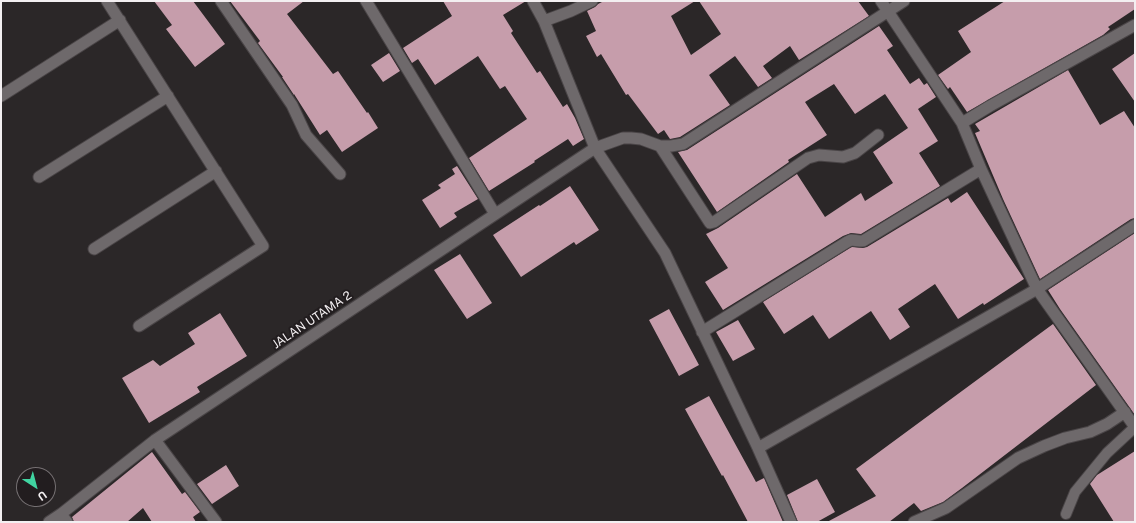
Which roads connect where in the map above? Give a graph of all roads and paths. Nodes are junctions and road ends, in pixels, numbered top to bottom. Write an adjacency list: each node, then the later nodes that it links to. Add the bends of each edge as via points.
1 (107, 1): 9 (street)
2 (221, 1): 20 (street, via 292,105 306,135)
3 (366, 1): 22 (street)
4 (533, 1): 10 (street)
5 (592, 1): 10 (street)
6 (881, 1): 8 (street)
7 (904, 1): 8 (street)
8 (889, 11): 14 (street); 16 (street, via 683,144)
9 (120, 20): 12 (street); 13 (street)
10 (544, 21): 17 (street)
11 (1135, 25): 14 (street)
12 (1, 96)
13 (168, 96): 19 (street); 21 (street)
14 (962, 123): 18 (street)
15 (878, 135): 16 (street, via 855,153 842,157 819,154 808,158 710,223)
16 (660, 146): 17 (street, JALAN UTAMA 2, via 640,139 622,138)
17 (595, 148): 22 (street, JALAN UTAMA 2); 27 (street, via 665,253)
18 (981, 169): 25 (street); 27 (street, via 863,241 847,242)
19 (216, 171): 24 (street); 26 (street, via 263,246)
20 (340, 174)
21 (40, 177)
22 (495, 214): 30 (street, JALAN UTAMA 2)
23 (1135, 225): 25 (street)
24 (94, 249)
25 (1037, 289): 28 (street); 31 (street)
26 (139, 326)
27 (702, 332): 31 (street)
28 (1125, 412): 29 (street); 37 (street, via 1090,432 1065,438 1018,458 946,508)
29 (1135, 427): 32 (lane, via 1107,453 1075,492)
30 (155, 440): 33 (street, JALAN UTAMA 2); 35 (street)
31 (758, 448): 36 (street)
32 (1066, 514)
33 (64, 518): 34 (street, JALAN UTAMA 2)
34 (49, 522)
35 (216, 522)
36 (790, 522)
37 (914, 522)

